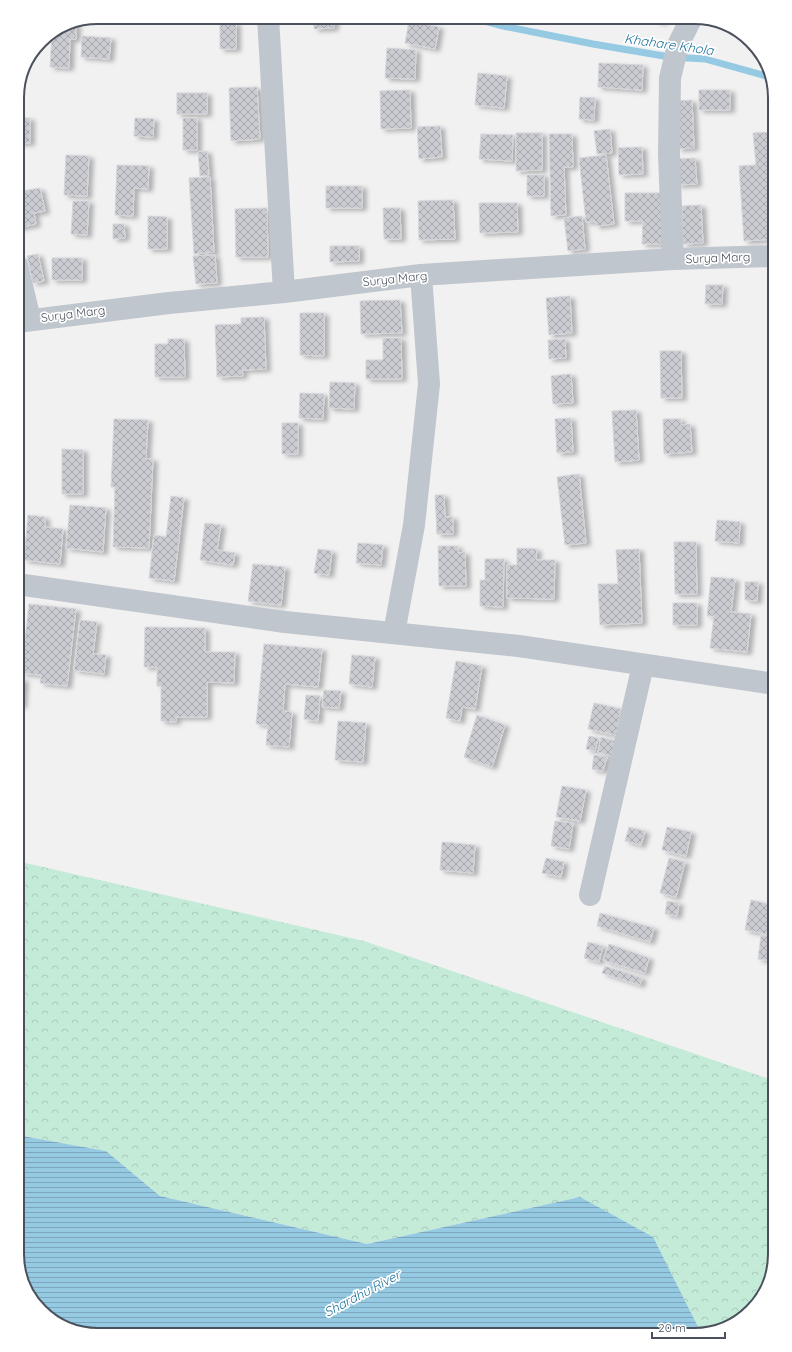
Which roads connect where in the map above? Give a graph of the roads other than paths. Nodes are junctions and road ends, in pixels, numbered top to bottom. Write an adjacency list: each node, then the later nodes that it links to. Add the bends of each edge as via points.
1 (268, 24): 6 (street)
2 (688, 24): 4 (street, via 678,45 670,78 669,154)
3 (768, 256): 4 (street, Surya Marg)
4 (673, 259): 5 (street, Surya Marg)
5 (421, 276): 6 (street, Surya Marg); 9 (street, via 429,384 414,525)
6 (284, 292): 7 (street, Surya Marg)
7 (24, 320)
8 (24, 585): 9 (street, via 285,622)
9 (394, 633): 10 (street, via 519,646)
10 (643, 665): 11 (street); 12 (street)
11 (768, 683)
12 (590, 895)

